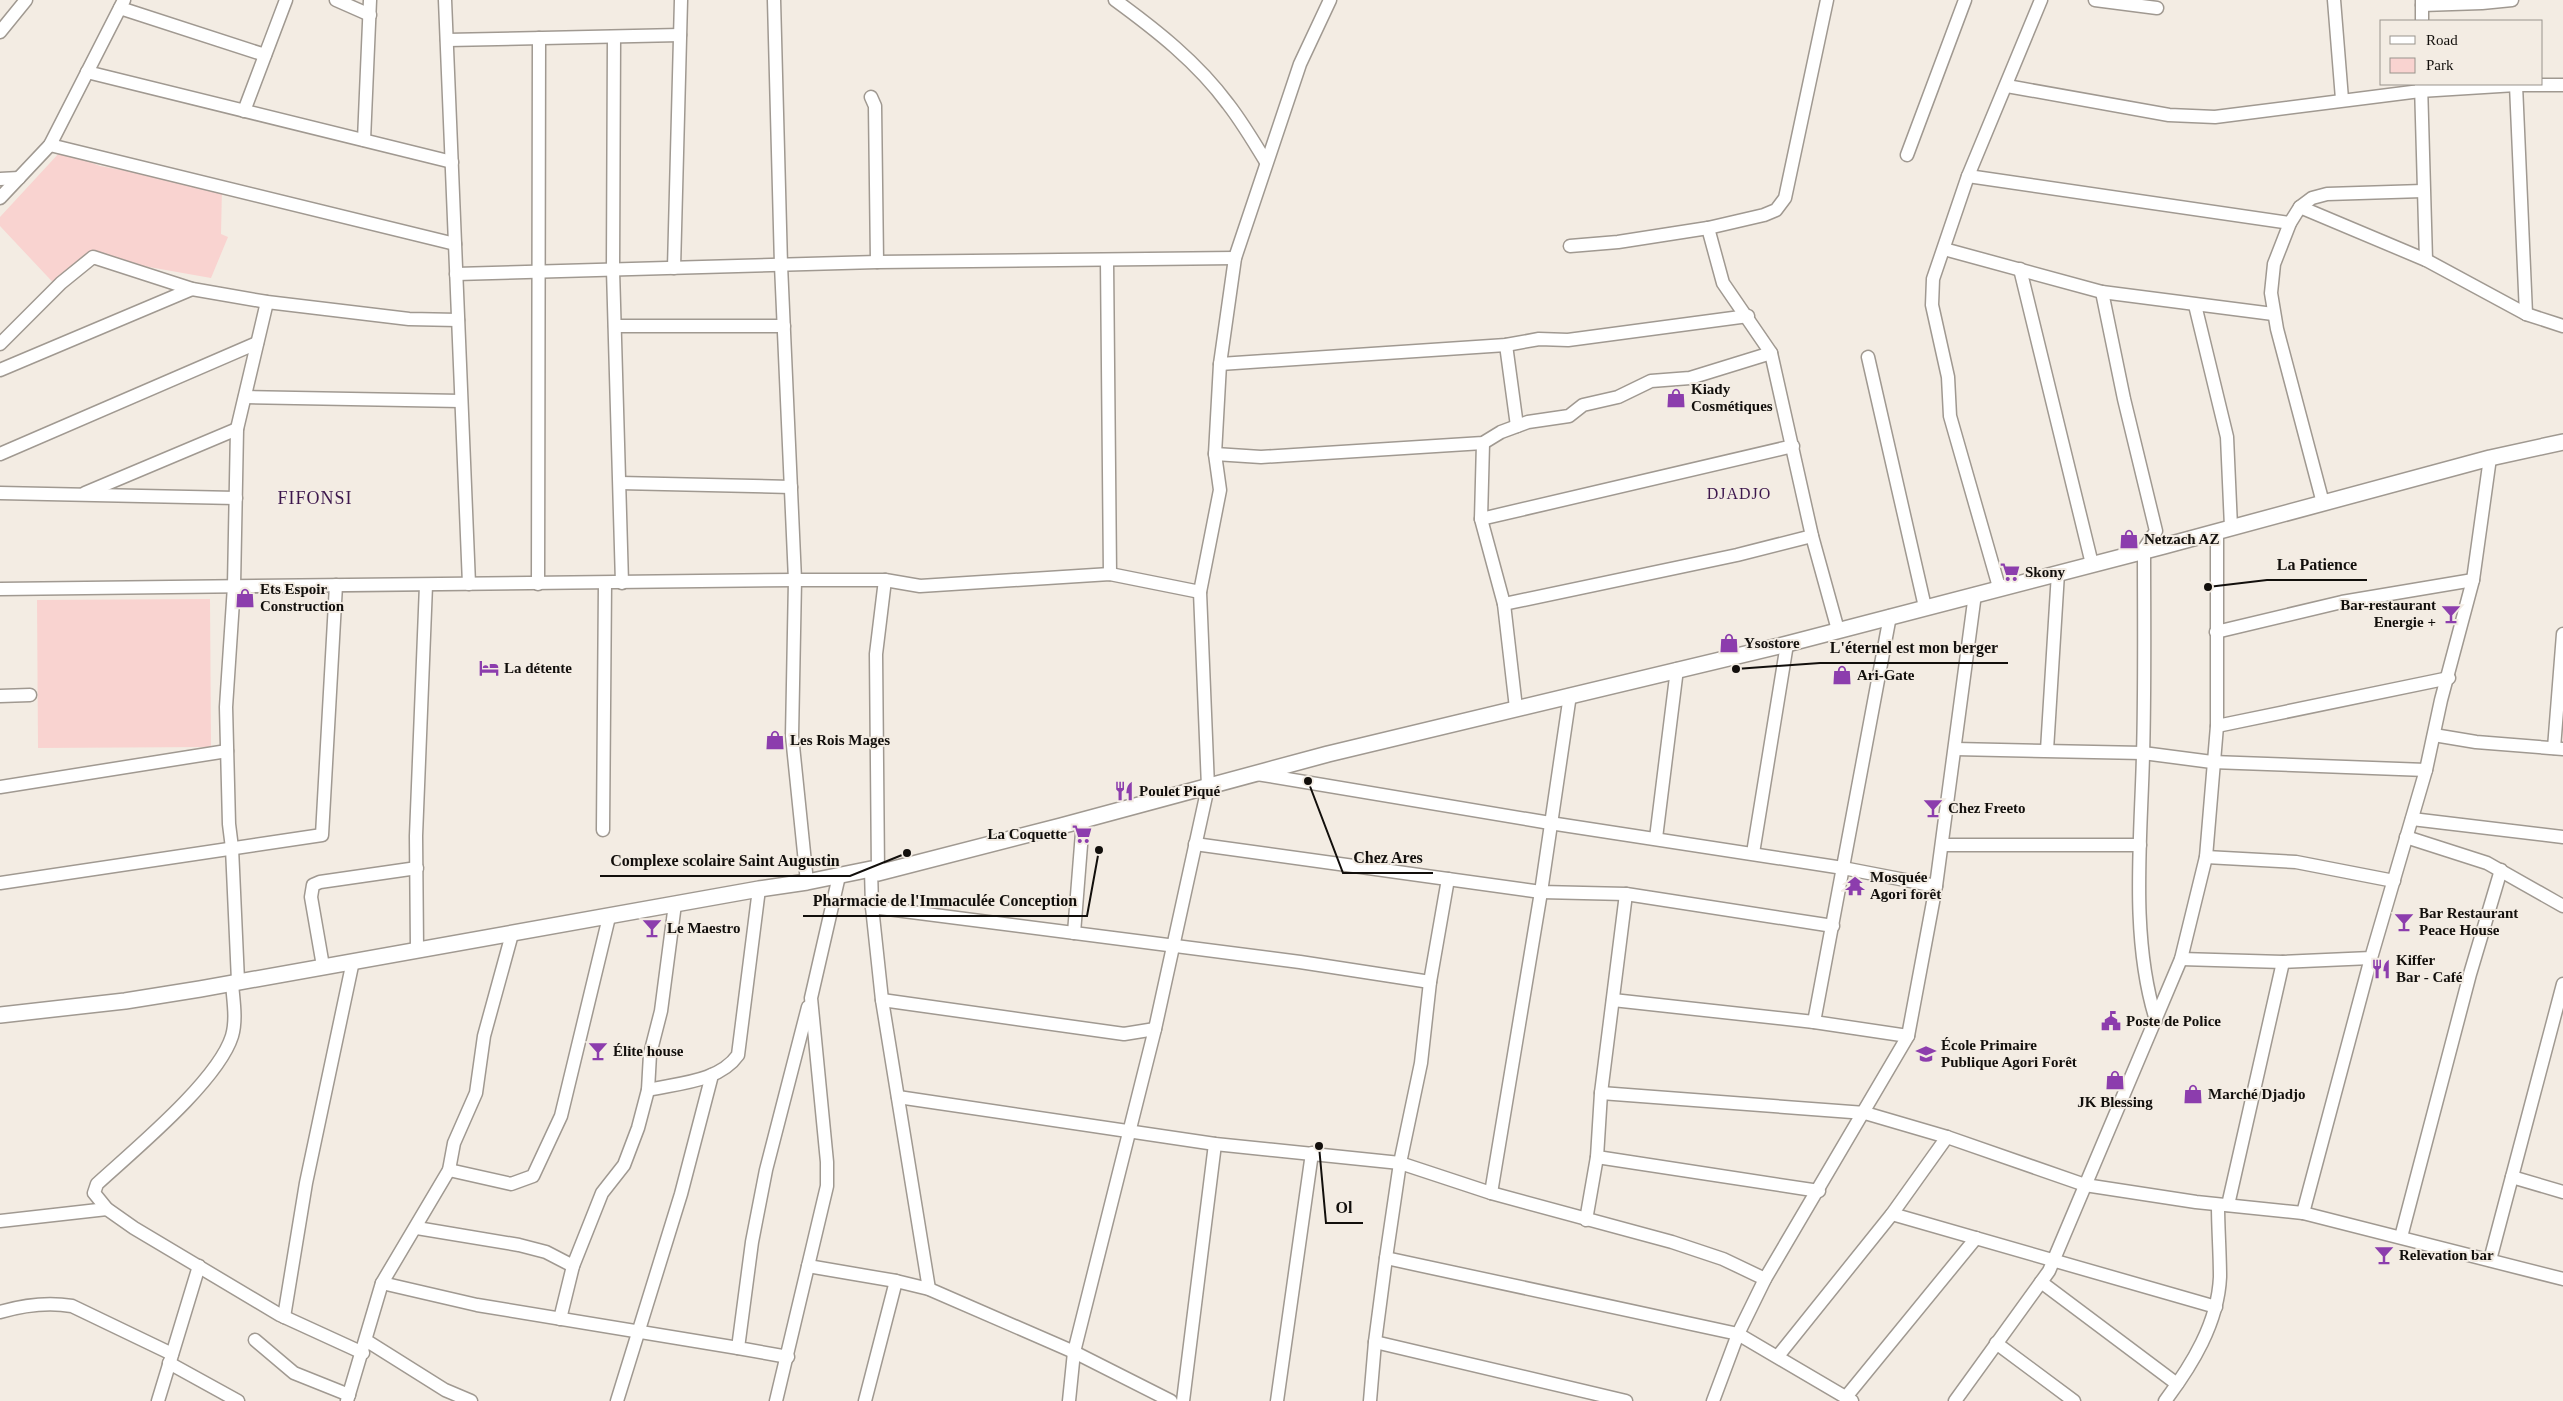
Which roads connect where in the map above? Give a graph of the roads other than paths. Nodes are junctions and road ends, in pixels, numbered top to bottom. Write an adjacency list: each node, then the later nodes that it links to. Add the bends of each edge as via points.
1 (26, 0): 21 (street)
2 (286, 0): 26 (street)
3 (336, 0): 19 (street)
4 (370, 0): 19 (street)
5 (445, 0): 25 (street)
6 (681, 0): 22 (street)
7 (774, 0): 55 (street)
8 (1115, 0): 39 (street, via 1161,34 1213,85)
9 (1330, 0): 39 (street, via 1300,64)
10 (1827, 0): 47 (street, via 1782,205 1764,215)
11 (1965, 0): 37 (street)
12 (2042, 0): 30 (street)
13 (2095, 0): 18 (street)
14 (2334, 0): 33 (street)
15 (2512, 0): 16 (street, via 2482,4)
16 (2422, 2): 20 (street)
17 (122, 4): 26 (street); 27 (street)
18 (2156, 8)
19 (370, 15): 35 (street)
20 (2422, 20)
21 (0, 32)
22 (680, 35): 23 (street); 56 (street)
23 (614, 37): 24 (street); 58 (street)
24 (539, 38): 25 (street); 59 (street)
25 (447, 40): 38 (street)
26 (265, 55): 34 (street)
27 (87, 72): 34 (street); 36 (street)
28 (2516, 85): 29 (street); 31 (street); 66 (street)
29 (2563, 85)
30 (2007, 86): 33 (street, via 2169,115 2215,117); 40 (street)
31 (2420, 87): 33 (street); 43 (street)
32 (871, 97): 54 (street, via 875,106)
33 (2342, 99)
34 (244, 111): 35 (street)
35 (364, 140): 38 (street)
36 (50, 145): 41 (street); 48 (street)
37 (1907, 155)
38 (452, 162): 48 (street)
39 (1266, 162): 51 (street)
40 (1968, 176): 46 (street); 50 (street)
41 (19, 178): 42 (street); 44 (street)
42 (0, 179)
43 (2423, 191): 45 (street, via 2327,194 2312,198); 52 (street)
44 (0, 198)
45 (2300, 207): 46 (street); 52 (street)
46 (2290, 223): 65 (street, via 2271,276)
47 (1708, 228): 49 (street); 67 (street, via 1723,283)
48 (455, 244): 60 (street)
49 (1570, 246)
50 (1944, 249): 57 (street); 112 (street, via 1933,279 1932,305 1948,377 1950,416)
51 (1235, 258): 53 (street); 77 (street)
52 (2426, 260): 66 (street)
53 (1107, 261): 54 (street); 101 (street)
54 (877, 262): 55 (street)
55 (781, 265): 56 (street); 70 (street)
56 (674, 268): 58 (street)
57 (2020, 269): 62 (street); 99 (street)
58 (613, 270): 59 (street); 69 (street)
59 (539, 271): 60 (street); 108 (street)
60 (456, 274): 68 (street)
61 (192, 288): 63 (street); 72 (street, via 93,257 60,283); 78 (street)
62 (2102, 292): 64 (street); 98 (street, via 2156,531)
63 (267, 302): 68 (street, via 409,320); 73 (street)
64 (2195, 305): 65 (street); 96 (street, via 2227,437)
65 (2273, 314): 94 (street)
66 (2526, 314): 71 (street)
67 (1748, 316): 74 (street, via 1654,330 1568,340 1540,339); 75 (street)
68 (458, 320): 80 (street)
69 (615, 326): 70 (street); 89 (street)
70 (784, 326): 90 (street)
71 (2563, 326)
72 (0, 344)
73 (257, 344): 79 (street); 86 (street)
74 (1506, 345): 77 (street); 81 (street)
75 (1771, 353): 81 (street, via 1690,378 1651,381 1618,397 1583,405 1569,416); 85 (street)
76 (1868, 356): 117 (street)
77 (1220, 364): 87 (street)
78 (0, 370)
79 (245, 397): 80 (street); 82 (street)
80 (462, 401): 107 (street)
81 (1517, 426): 84 (street)
82 (237, 429): 92 (street); 93 (street)
83 (2563, 442): 88 (main road)
84 (1483, 443): 87 (street, via 1261,457); 95 (street)
85 (1793, 446): 95 (street); 97 (street)
86 (0, 454)
87 (1215, 454): 114 (street, via 1220,490)
88 (2490, 458): 94 (main road); 104 (street)
89 (620, 483): 90 (street); 106 (street)
90 (791, 487): 102 (street)
91 (0, 493): 92 (street)
92 (82, 495): 93 (street)
93 (236, 498): 111 (street)
94 (2323, 503): 96 (main road)
95 (1481, 518): 116 (street)
96 (2224, 529): 98 (main road); 120 (street)
97 (1812, 536): 116 (street); 119 (street)
98 (2144, 550): 99 (main road); 135 (street)
99 (2092, 564): 100 (main road)
100 (2058, 573): 112 (main road); 134 (street)
101 (1110, 574): 103 (street, via 920,586); 114 (street)
102 (795, 580): 103 (street); 106 (street); 160 (street, via 792,736)
103 (885, 580): 157 (street, via 876,654)
104 (2473, 580): 120 (street, via 2342,602); 124 (street)
105 (605, 583): 106 (street); 108 (street); 144 (street)
106 (622, 583)
107 (469, 584): 108 (street); 110 (street)
108 (538, 584)
109 (336, 585): 110 (street); 111 (street); 151 (street, via 322,835)
110 (426, 585): 154 (street)
111 (234, 586): 113 (street); 133 (street, via 226,707)
112 (1999, 587): 115 (main road)
113 (0, 589)
114 (1200, 592): 140 (street)
115 (1975, 594): 117 (main road); 131 (street)
116 (1504, 604): 128 (street)
117 (1925, 607): 118 (main road)
118 (1890, 616): 119 (main road); 155 (street)
119 (1838, 630): 122 (main road)
120 (2216, 632): 129 (street)
121 (2563, 634): 132 (street)
122 (1787, 644): 123 (main road); 152 (street)
123 (1677, 669): 127 (main road); 147 (street)
124 (2449, 678): 129 (street); 130 (street)
125 (30, 695): 126 (street)
126 (0, 696)
127 (1570, 696): 128 (main road); 143 (street)
128 (1516, 708): 138 (main road)
129 (2217, 726): 136 (street)
130 (2434, 735): 132 (street); 137 (street)
131 (1955, 748): 134 (street); 149 (street)
132 (2559, 749)
133 (227, 750): 139 (street); 151 (street)
134 (2047, 750): 135 (street)
135 (2143, 753): 136 (street); 150 (street)
136 (2212, 762): 137 (street); 153 (street)
137 (2426, 770): 141 (street)
138 (1254, 774): 140 (main road); 143 (street)
139 (0, 787)
140 (1208, 787): 142 (main road); 148 (street)
141 (2412, 819): 145 (street); 146 (street)
142 (1083, 820): 157 (main road); 172 (street)
143 (1550, 823): 147 (street); 165 (street)
144 (604, 830)
145 (2406, 837): 156 (street, via 2480,860); 161 (street)
146 (2563, 837)
147 (1656, 838): 152 (street)
148 (1195, 844): 159 (street); 174 (street)
149 (1942, 845): 150 (street); 163 (street)
150 (2140, 845): 188 (street, via 2141,944 2149,998)
151 (232, 848): 162 (street); 181 (street)
152 (1753, 853): 155 (street)
153 (2206, 857): 161 (street, via 2296,862); 177 (street)
154 (417, 868): 175 (street); 180 (street, via 312,885 311,897)
155 (1843, 868): 163 (street); 171 (street)
156 (2500, 870): 168 (street); 216 (street)
157 (875, 871): 158 (main road); 169 (street)
158 (839, 876): 160 (main road); 184 (street)
159 (1448, 878): 165 (street); 182 (street)
160 (807, 882): 164 (main road)
161 (2394, 882): 176 (street)
162 (0, 883)
163 (1936, 886): 191 (street)
164 (759, 889): 167 (main road); 192 (street, via 738,1055 730,1066)
165 (1541, 892): 166 (street); 208 (street)
166 (1626, 894): 171 (street); 186 (street)
167 (675, 904): 170 (main road); 193 (street, via 661,1011 650,1054)
168 (2563, 906)
169 (872, 907): 172 (street); 185 (street)
170 (608, 917): 173 (main road); 203 (street, via 562,1116 533,1176 511,1184)
171 (1833, 926): 189 (street)
172 (1074, 933): 174 (street)
173 (512, 934): 175 (main road); 203 (street, via 484,1036 476,1093 454,1143)
174 (1172, 946): 182 (street); 190 (street)
175 (418, 949): 178 (main road)
176 (2371, 958): 179 (street); 211 (street)
177 (2181, 959): 179 (street); 188 (street)
178 (353, 961): 180 (main road); 232 (street, via 306,1183)
179 (2283, 962): 209 (street)
180 (323, 966): 181 (main road)
181 (235, 982): 187 (main road, via 126,1001); 210 (street, via 234,1024 228,1048 183,1103 97,1184 94,1193)
182 (1430, 982): 202 (street, via 1422,1063)
183 (2563, 984): 204 (street)
184 (811, 998): 223 (street, via 827,1186); 240 (street, via 766,1170 752,1242)
185 (882, 1000): 190 (street, via 1124,1034); 195 (street)
186 (1613, 1000): 189 (street); 194 (street)
187 (0, 1015)
188 (2156, 1020): 205 (street)
189 (1814, 1022): 191 (street)
190 (1155, 1029): 197 (street)
191 (1908, 1036): 196 (street)
192 (712, 1075): 193 (street); 234 (street, via 681,1194)
193 (648, 1090): 222 (street, via 624,1165 602,1193)
194 (1601, 1093): 196 (street); 201 (street)
195 (898, 1098): 197 (street); 229 (street)
196 (1865, 1113): 198 (street); 206 (street)
197 (1129, 1131): 199 (street); 241 (street)
198 (1947, 1137): 205 (street); 212 (street)
199 (1215, 1144): 200 (street); 257 (street)
200 (1312, 1153): 202 (street); 258 (street)
201 (1597, 1157): 206 (street); 213 (street)
202 (1400, 1163): 208 (street); 218 (street)
203 (449, 1170): 215 (street)
204 (2512, 1177): 207 (street); 220 (street)
205 (2085, 1185): 209 (street); 219 (street)
206 (1819, 1191): 224 (street)
207 (2563, 1192)
208 (1491, 1193): 213 (street)
209 (2223, 1205): 211 (street); 230 (street)
210 (107, 1209): 214 (street); 221 (street)
211 (2304, 1213): 216 (street)
212 (1892, 1214): 217 (street); 243 (street)
213 (1586, 1220): 224 (street, via 1672,1242 1723,1259)
214 (0, 1221)
215 (417, 1228): 222 (street, via 520,1245 546,1252); 228 (street)
216 (2400, 1237): 220 (street)
217 (1976, 1238): 219 (street); 248 (street)
218 (1386, 1258): 235 (street); 238 (street)
219 (2054, 1259): 227 (street); 230 (street)
220 (2490, 1260): 225 (street)
221 (199, 1266): 232 (street); 245 (street)
222 (573, 1266): 233 (street)
223 (808, 1266): 226 (street); 244 (street)
224 (1765, 1279): 235 (street)
225 (2563, 1279)
226 (896, 1281): 229 (street); 254 (street)
227 (2041, 1282): 239 (street); 246 (street)
228 (382, 1283): 233 (street, via 477,1305); 237 (street)
229 (928, 1289): 241 (street)
230 (2216, 1307): 246 (street, via 2207,1331)
231 (0, 1312): 245 (street, via 21,1306 72,1306)
232 (284, 1317): 242 (street)
233 (560, 1319): 234 (street)
234 (639, 1332): 240 (street); 252 (street)
235 (1738, 1334): 243 (street); 261 (street)
236 (255, 1340): 247 (street, via 294,1373)
237 (367, 1341): 242 (street); 251 (street, via 445,1390)
238 (1374, 1342): 259 (street); 260 (street)
239 (1996, 1343): 262 (street); 263 (street)
240 (738, 1348): 244 (street)
241 (1074, 1352): 255 (street); 256 (street)
242 (362, 1354): 247 (street)
243 (1778, 1356): 248 (street)
244 (788, 1357): 253 (street)
245 (171, 1358): 249 (street); 250 (street)
246 (2177, 1384): 264 (street)
247 (348, 1398)
248 (1849, 1399)
249 (158, 1401)
250 (238, 1401)
251 (471, 1401)
252 (616, 1401)
253 (776, 1401)
254 (865, 1401)
255 (1069, 1401)
256 (1171, 1401)
257 (1183, 1401)
258 (1277, 1401)
259 (1370, 1401)
260 (1626, 1401)
261 (1713, 1401)
262 (1955, 1401)
263 (2074, 1401)
264 (2165, 1401)

